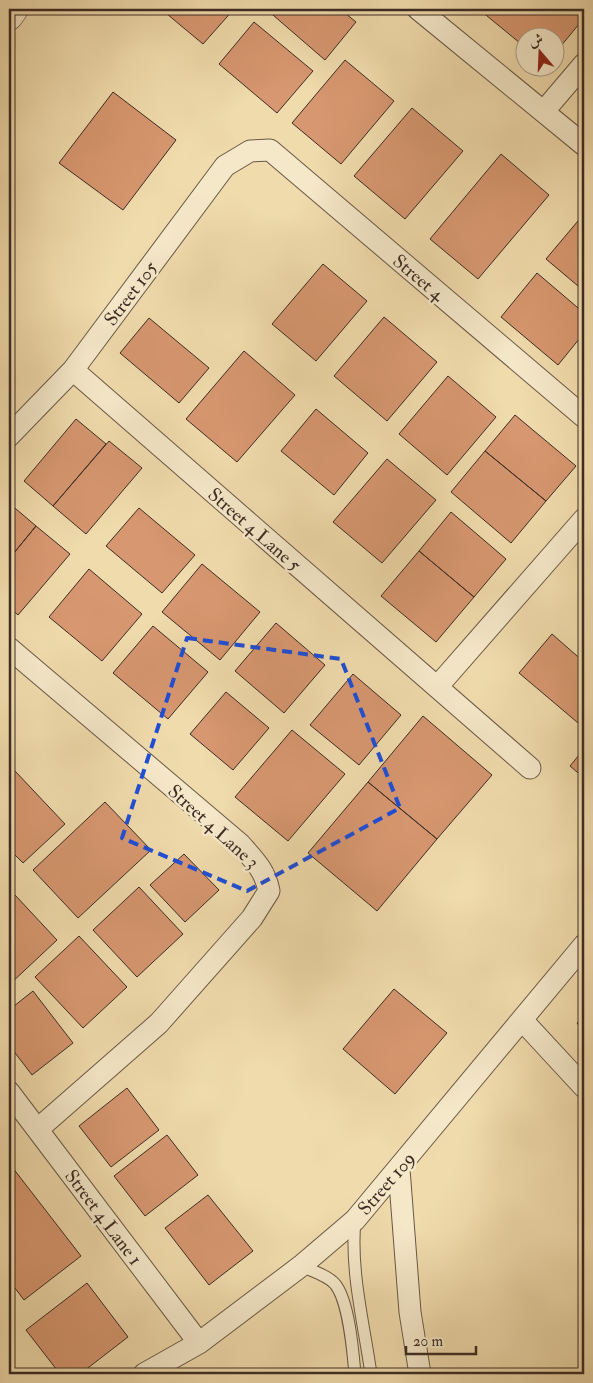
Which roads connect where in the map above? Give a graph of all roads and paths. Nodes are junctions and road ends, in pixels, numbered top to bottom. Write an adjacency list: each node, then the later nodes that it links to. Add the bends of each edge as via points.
1 (14, 9): 3 (main road)
2 (418, 9): 5 (street)
3 (9, 16)
4 (584, 64): 5 (street)
5 (544, 111): 6 (street)
6 (584, 145)
7 (250, 151): 8 (street, Street 105, via 225,166); 9 (street, Street 4, via 270,150)
8 (73, 370): 10 (street, Street 105); 13 (street, Street 4 Lane 5)
9 (584, 417)
10 (9, 436)
11 (584, 519): 13 (street)
12 (9, 648): 19 (street, Street 4 Lane 3, via 240,844 262,868 269,892 252,918 159,1023)
13 (437, 687): 14 (street, Street 4 Lane 5)
14 (530, 768)
15 (584, 945): 16 (street, Street 109)
16 (522, 1020): 17 (street); 20 (street, Street 109)
17 (584, 1087)
18 (9, 1092): 19 (street, Street 4 Lane 1)
19 (38, 1129): 23 (street, Street 4 Lane 1)
20 (399, 1169): 21 (street, Street 109); 27 (street, via 410,1312)
21 (355, 1220): 22 (street, Street 109); 26 (lane, via 352,1244)
22 (301, 1266): 23 (street, Street 109); 25 (lane, via 335,1284 344,1302)
23 (199, 1343): 24 (street, Street 109)
24 (144, 1374)
25 (356, 1374)
26 (371, 1374)
27 (420, 1374)

